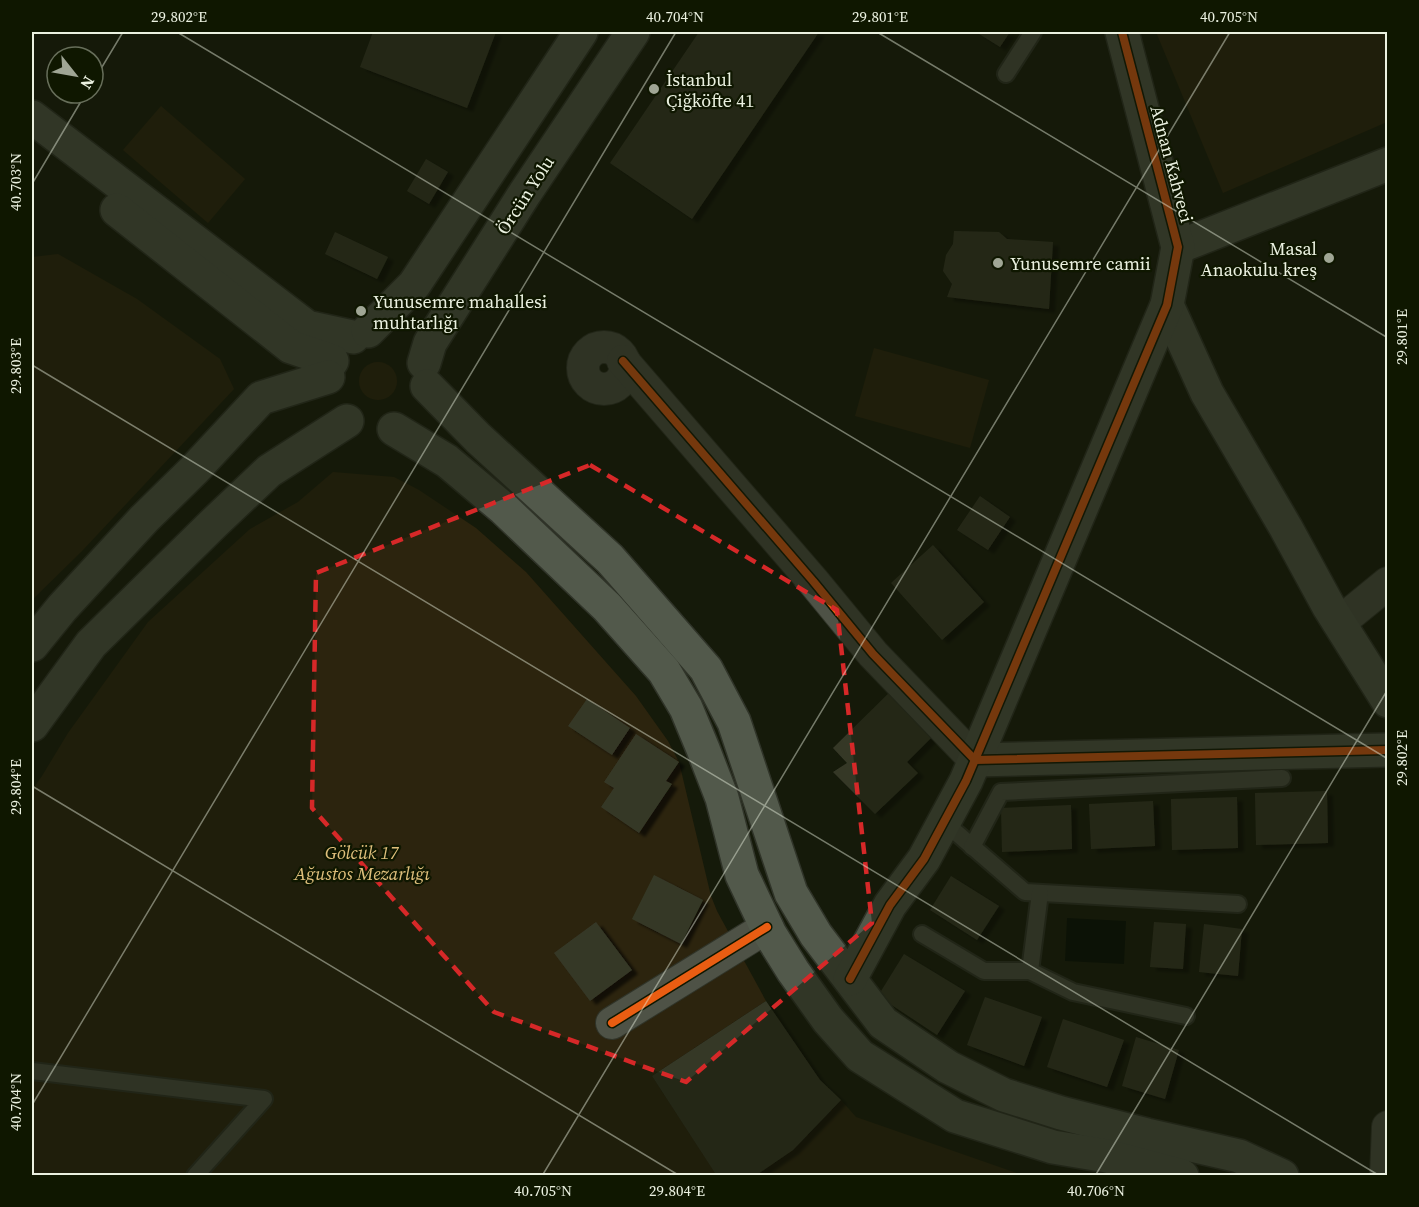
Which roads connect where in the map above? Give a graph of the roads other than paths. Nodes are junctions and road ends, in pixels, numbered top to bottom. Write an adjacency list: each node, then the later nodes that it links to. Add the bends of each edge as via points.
1 (581, 32): 11 (main road, via 414,285)
2 (633, 32): 14 (main road, Örcün Yolu, via 430,342)
3 (1033, 32): 5 (lane)
4 (1122, 32): 9 (main road, Adnan Kahveci)
5 (1006, 74)
6 (32, 117): 11 (main road, via 307,327)
7 (32, 145): 13 (main road, via 291,347)
8 (1388, 164): 9 (main road)
9 (1178, 246): 10 (main road, Adnan Kahveci)
10 (1167, 305): 18 (main road, via 1207,393); 23 (main road, Adnan Kahveci)
11 (361, 334): 13 (main road, via 340,348); 14 (main road, via 385,331 401,336 414,346)
12 (623, 361): 23 (street, via 865,645)
13 (330, 369): 15 (main road, via 329,394); 19 (main road, via 261,398 144,519)
14 (426, 375): 16 (main road, via 427,393 420,408); 32 (main road, via 478,438 610,559 706,669 734,722 790,893)
15 (347, 421): 16 (main road, via 378,431); 21 (main road, via 269,471 213,524 91,644)
16 (394, 429): 29 (main road, via 447,460 504,509 607,607 664,671 704,749 722,798 742,875)
17 (1388, 583): 18 (street)
18 (1339, 623): 20 (main road)
19 (32, 645)
20 (1388, 701)
21 (32, 725)
22 (1388, 750): 23 (main road)
23 (975, 760): 25 (main road, Adnan Kahveci)
24 (1282, 778): 26 (lane, via 1001,792)
25 (944, 822): 26 (lane); 32 (main road, Adnan Kahveci, via 924,859 890,905)
26 (972, 847): 27 (lane, via 1025,892)
27 (1040, 893): 28 (lane); 31 (lane)
28 (1238, 904)
29 (767, 927): 34 (street); 38 (main road, via 828,1020 860,1056 955,1116 1053,1147 1107,1156)
30 (922, 934): 31 (lane, via 984,971)
31 (1030, 971): 33 (lane, via 1072,992)
32 (850, 979): 39 (main road, via 883,1023 948,1067 1004,1095 1239,1156)
33 (1186, 1016)
34 (612, 1023)
35 (32, 1071): 37 (lane, via 264,1099)
36 (1388, 1126): 40 (street)
37 (195, 1176)
38 (1182, 1176)
39 (1282, 1176)
40 (1386, 1176)

